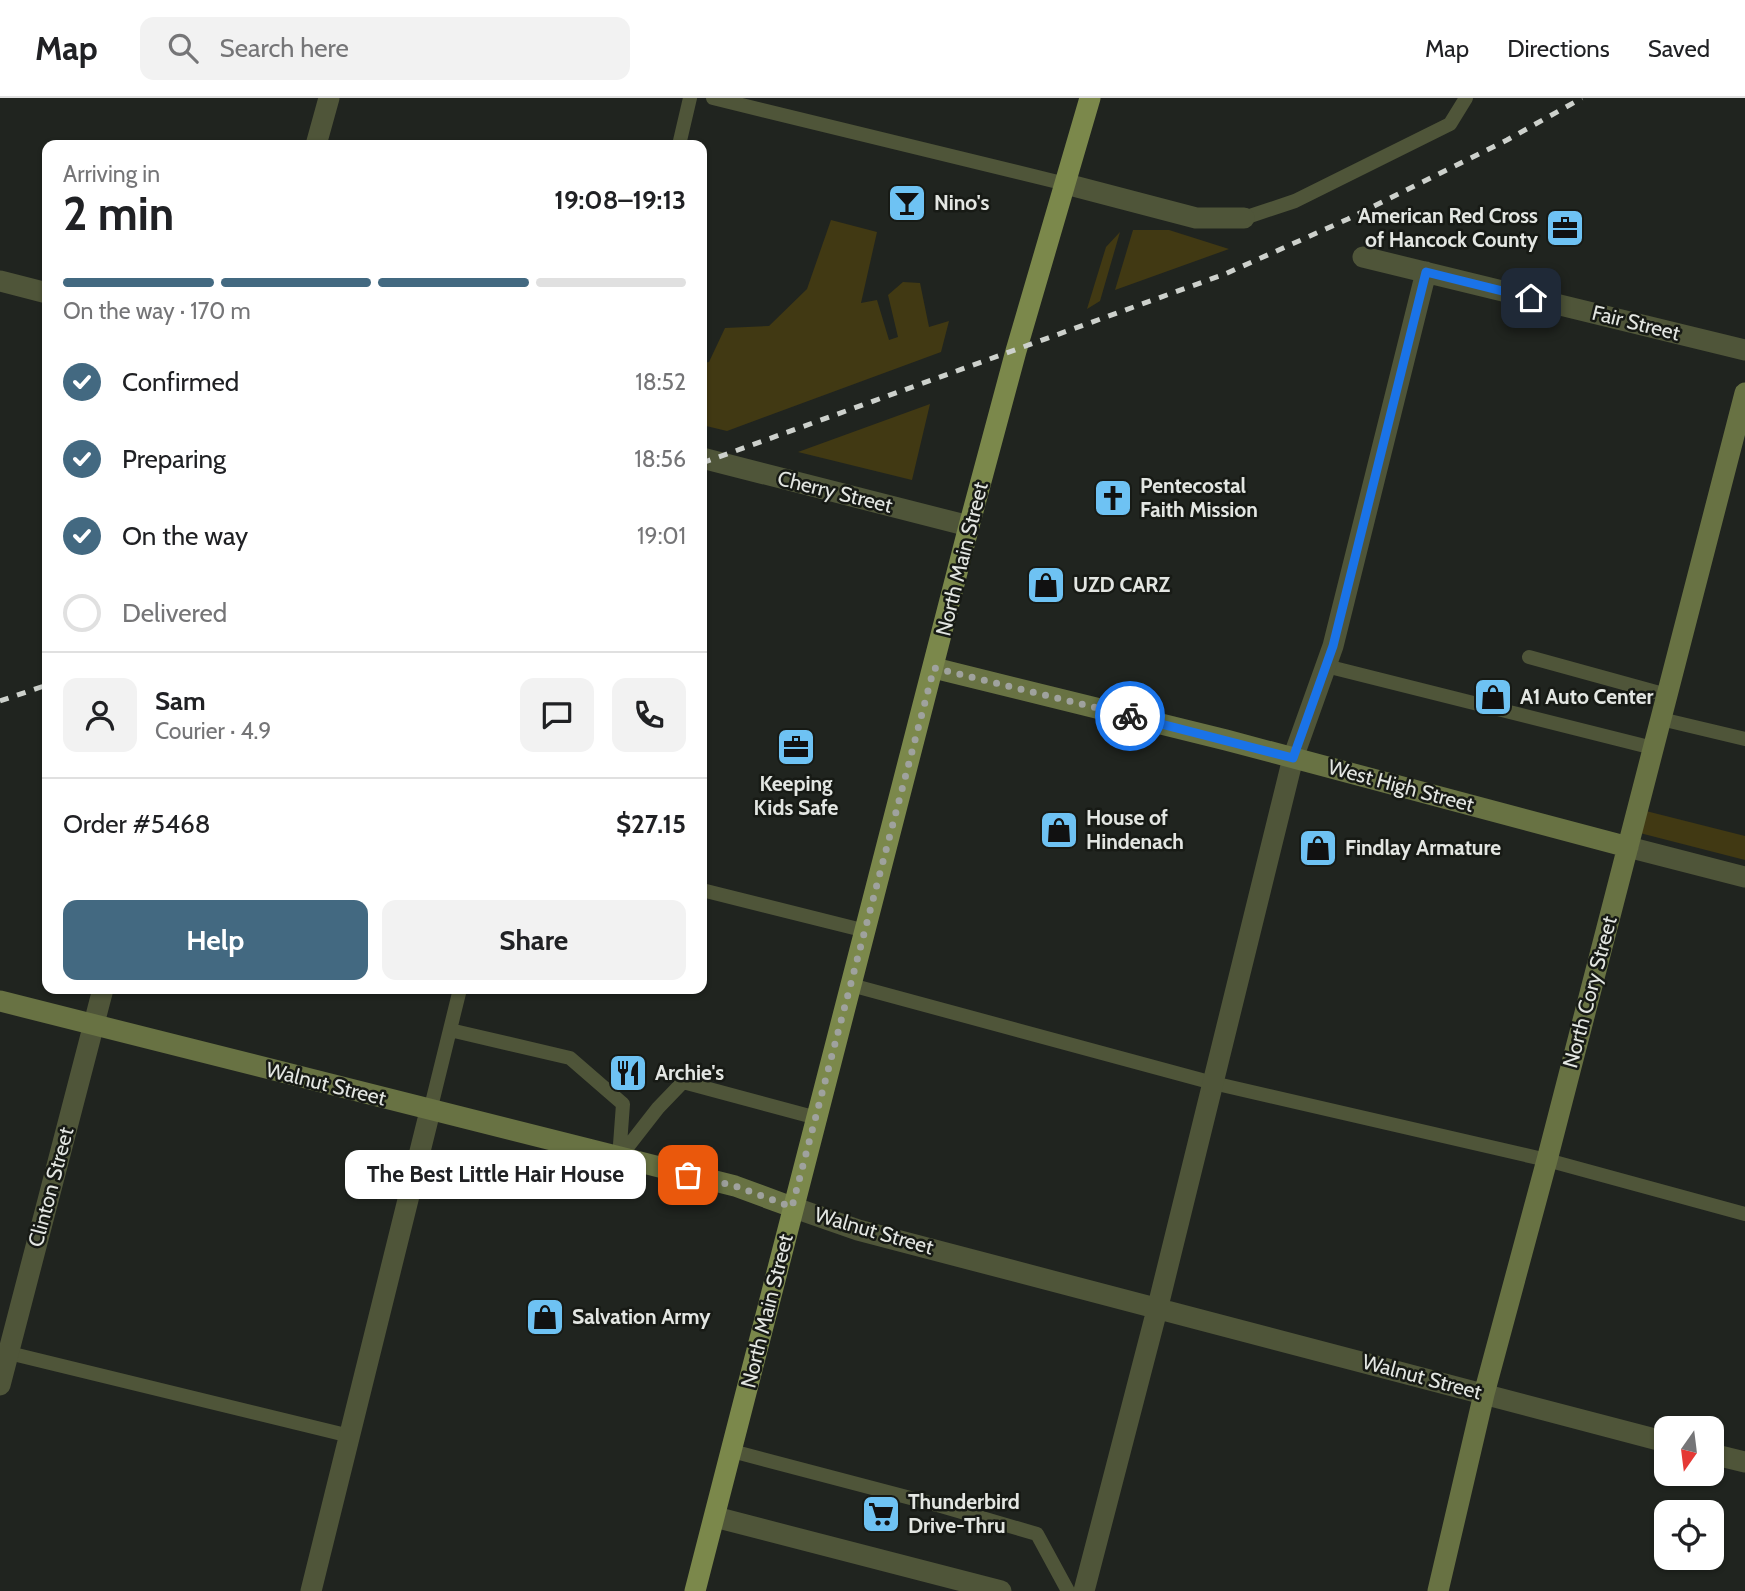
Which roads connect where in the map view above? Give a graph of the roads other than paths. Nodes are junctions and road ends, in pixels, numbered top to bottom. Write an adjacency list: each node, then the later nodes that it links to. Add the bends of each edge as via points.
1 (329, 98): 6 (street)
2 (690, 98): 7 (lane)
3 (1090, 98): 8 (main road, North Main Street)
4 (1466, 98): 9 (lane, via 1450,124 1295,201)
5 (719, 99): 8 (lane)
6 (317, 140)
7 (680, 140)
8 (1066, 184): 9 (street, via 1196,218); 17 (main road, North Main Street)
9 (1244, 218)
10 (1363, 257): 11 (street, Fair Street)
11 (1426, 272): 14 (street, Fair Street); 19 (street)
12 (0, 281): 13 (street)
13 (42, 292)
14 (1745, 350)
15 (1745, 393): 21 (street, North Cory Street)
16 (707, 459): 17 (street, Cherry Street)
17 (969, 526): 20 (main road, North Main Street)
18 (1529, 657): 21 (lane)
19 (1326, 666): 24 (lane); 25 (street)
20 (934, 668): 25 (street, West High Street); 29 (main road, North Main Street)
21 (1667, 695): 22 (street, North Cory Street)
22 (1661, 719): 23 (lane); 24 (street, North Cory Street)
23 (1745, 739)
24 (1653, 748): 26 (street, North Cory Street)
25 (1293, 758): 26 (street, West High Street); 36 (street)
26 (1628, 847): 27 (street, West High Street); 40 (street, North Cory Street)
27 (1745, 877)
28 (707, 891): 29 (lane)
29 (866, 931): 30 (main road, North Main Street)
30 (851, 985): 36 (lane); 38 (main road, North Main Street)
31 (102, 994): 34 (street, Clinton Street)
32 (459, 994): 35 (lane)
33 (0, 1001): 34 (street, Walnut Street)
34 (95, 1025): 37 (street, Walnut Street); 44 (street, Clinton Street)
35 (450, 1030): 37 (lane); 39 (lane, via 570,1058 623,1104)
36 (1213, 1083): 40 (lane); 43 (street)
37 (430, 1111): 39 (street, Walnut Street); 47 (street)
38 (817, 1118): 39 (lane, via 683,1082); 41 (main road, North Main Street)
39 (619, 1158): 41 (street, Walnut Street, via 735,1186)
40 (1547, 1160): 42 (lane); 46 (street, North Cory Street)
41 (792, 1207): 43 (street, Walnut Street, via 859,1230); 49 (main road, North Main Street)
42 (1745, 1214)
43 (1158, 1306): 46 (street, Walnut Street); 57 (street)
44 (4, 1352): 45 (street, Clinton Street); 47 (lane)
45 (0, 1385)
46 (1484, 1394): 48 (street, Walnut Street); 58 (street, North Cory Street)
47 (350, 1436): 53 (street)
48 (1654, 1439)
49 (732, 1451): 52 (main road, North Main Street); 56 (lane, via 1037,1534)
50 (1724, 1457): 51 (street)
51 (1745, 1462)
52 (715, 1517): 54 (main road, North Main Street); 55 (street)
53 (312, 1591)
54 (695, 1591)
55 (1001, 1591)
56 (1068, 1591)
57 (1084, 1591)
58 (1438, 1591)

